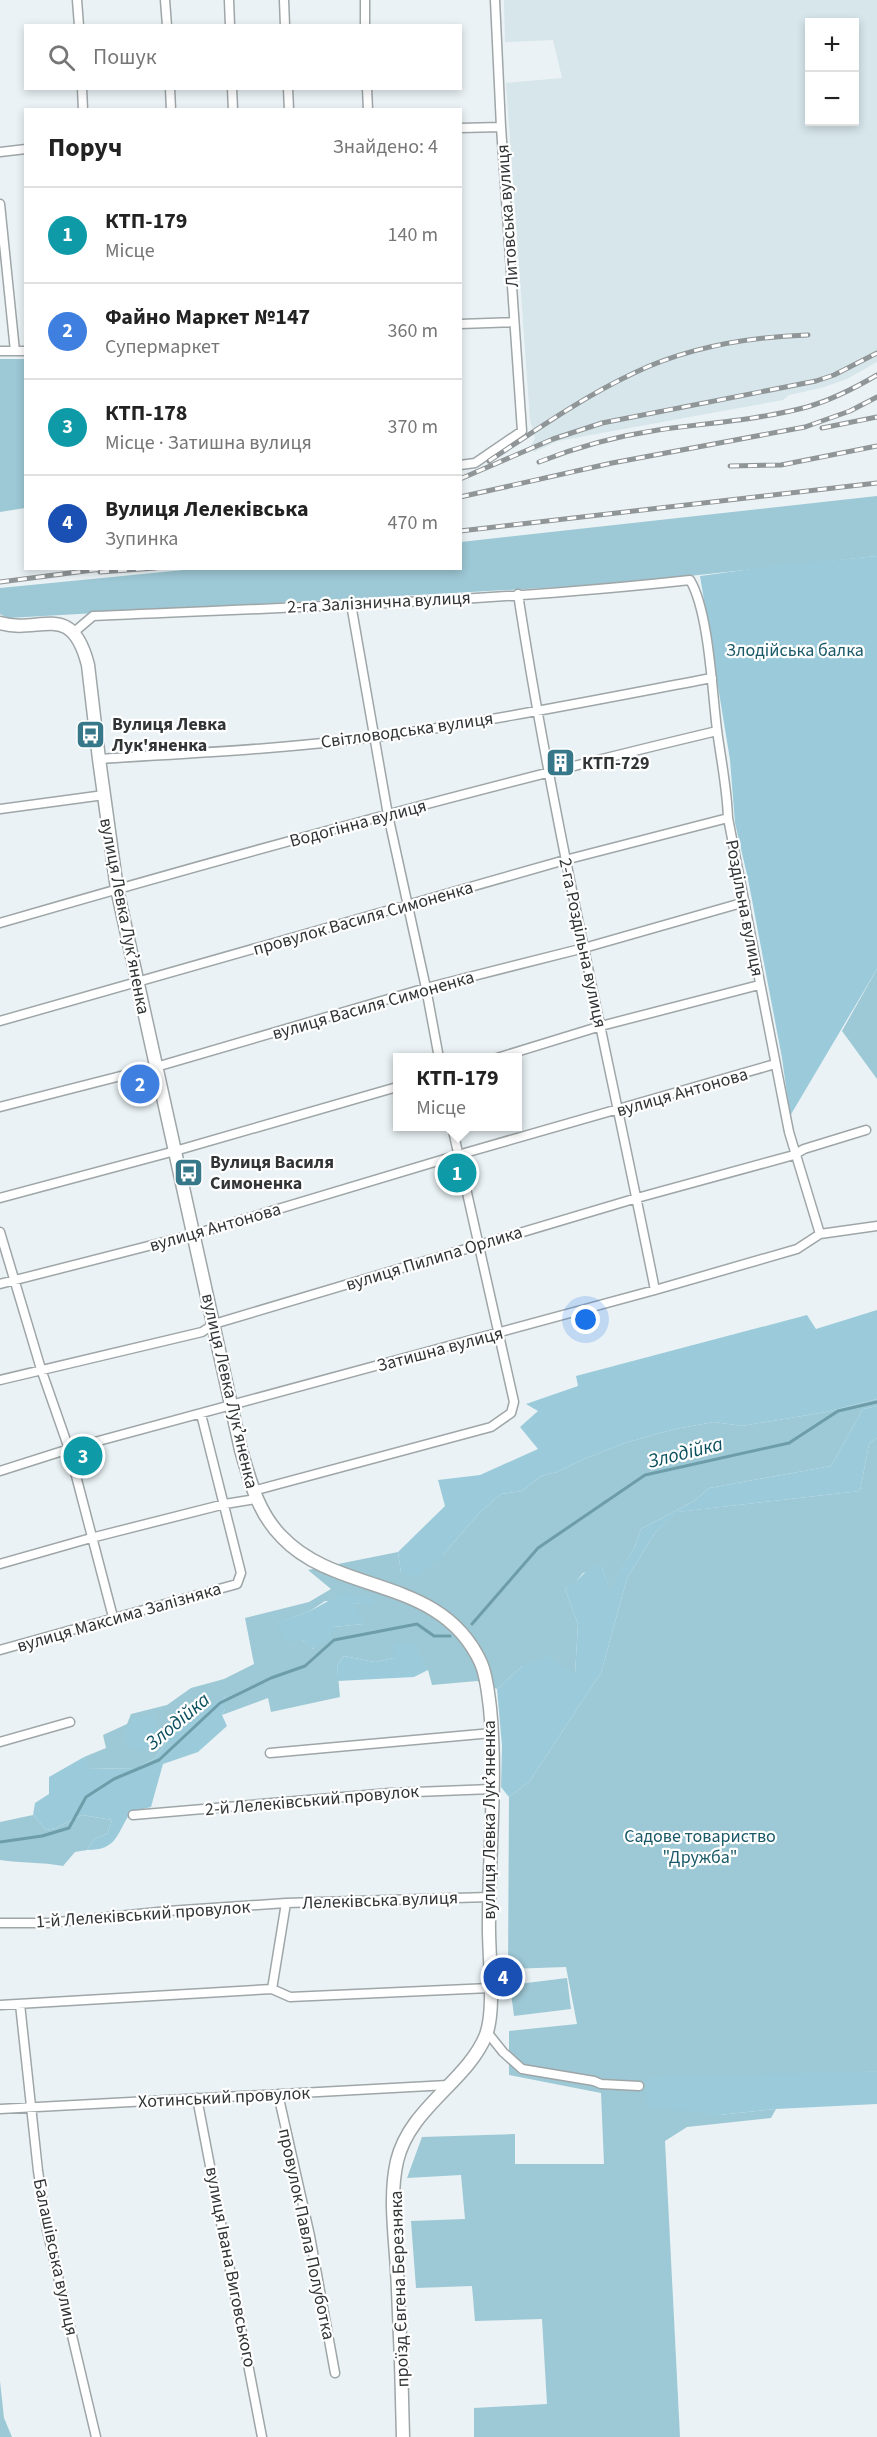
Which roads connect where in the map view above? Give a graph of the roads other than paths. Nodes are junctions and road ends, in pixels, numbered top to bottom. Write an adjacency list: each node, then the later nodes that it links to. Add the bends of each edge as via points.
1 (77, 0): 7 (street)
2 (165, 0): 8 (street)
3 (229, 0): 9 (street)
4 (284, 0): 10 (street)
5 (364, 0): 11 (street)
6 (495, 0): 22 (street, Литовська вулиця)
7 (79, 24)
8 (166, 24)
9 (230, 24)
10 (285, 24)
11 (365, 24)
12 (82, 90): 17 (street)
13 (170, 90): 18 (street)
14 (232, 90): 19 (street)
15 (288, 90): 20 (street)
16 (367, 90): 21 (street)
17 (83, 108)
18 (171, 108)
19 (233, 108)
20 (289, 108)
21 (368, 108)
22 (501, 127): 23 (street); 27 (street, Литовська вулиця)
23 (462, 128)
24 (24, 149): 25 (street)
25 (0, 152)
26 (0, 204): 30 (street)
27 (514, 322): 28 (street); 32 (street, Литовська вулиця, via 522,431 475,463)
28 (462, 324)
29 (0, 351): 30 (street)
30 (15, 351): 31 (street)
31 (24, 351)
32 (462, 465)
33 (690, 580): 34 (street, 2-га Залізнична вулиця); 38 (street, Роздільна вулиця, via 696,590)
34 (518, 594): 35 (street, 2-га Залізнична вулиця); 39 (street, 2-га Роздільна вулиця)
35 (351, 604): 37 (street, 2-га Залізнична вулиця, via 93,616); 41 (street)
36 (0, 623): 37 (street, via 53,623 62,625)
37 (77, 638): 42 (street, вулиця Левка Лукʼяненка, via 88,664)
38 (712, 678): 39 (street, Світловодська вулиця); 40 (street, Роздільна вулиця)
39 (536, 711): 41 (street, Світловодська вулиця); 43 (street, 2-га Роздільна вулиця)
40 (717, 731): 43 (street, Водогінна вулиця); 47 (street, Роздільна вулиця)
41 (375, 737): 42 (street, Світловодська вулиця); 46 (street)
42 (99, 759): 44 (street, вулиця Левка Лукʼяненка)
43 (548, 771): 46 (street, Водогінна вулиця); 48 (street, 2-га Роздільна вулиця)
44 (104, 795): 45 (street); 49 (street, вулиця Левка Лукʼяненка)
45 (0, 809)
46 (388, 815): 49 (street, Водогінна вулиця); 51 (street)
47 (728, 818): 48 (street, провулок Василя Симоненка); 50 (street, Роздільна вулиця)
48 (565, 860): 51 (street, провулок Василя Симоненка); 53 (street, 2-га Роздільна вулиця)
49 (117, 889): 52 (street, Водогінна вулиця); 54 (street, вулиця Левка Лукʼяненка)
50 (745, 902): 53 (street, вулиця Василя Симоненка); 55 (street, Роздільна вулиця)
51 (408, 905): 54 (street, провулок Василя Симоненка); 56 (street)
52 (0, 923)
53 (584, 948): 56 (street, вулиця Василя Симоненка); 58 (street, 2-га Роздільна вулиця)
54 (136, 984): 57 (street, провулок Василя Симоненка); 62 (street, вулиця Левка Лукʼяненка)
55 (759, 985): 58 (street); 61 (street, Роздільна вулиця)
56 (426, 988): 59 (street); 62 (street, вулиця Василя Симоненка)
57 (0, 1021)
58 (601, 1026): 60 (street); 65 (street, 2-га Роздільна вулиця)
59 (438, 1053)
60 (513, 1053)
61 (775, 1064): 65 (street, вулиця Антонова); 70 (street, Роздільна вулиця)
62 (156, 1067): 64 (street, вулиця Василя Симоненка); 68 (street, вулиця Левка Лукʼяненка)
63 (393, 1088): 68 (street)
64 (0, 1107)
65 (618, 1111): 69 (street, вулиця Антонова); 71 (street, 2-га Роздільна вулиця)
66 (866, 1130): 70 (street, вулиця Пилипа Орлика)
67 (453, 1131): 69 (street)
68 (176, 1151): 72 (street); 75 (street, вулиця Левка Лукʼяненка)
69 (458, 1155): 75 (street, вулиця Антонова); 77 (street)
70 (794, 1155): 71 (street, вулиця Пилипа Орлика); 76 (street, Роздільна вулиця)
71 (637, 1197): 77 (street, вулиця Пилипа Орлика); 80 (street, 2-га Роздільна вулиця)
72 (0, 1198)
73 (877, 1226): 76 (street, Затишна вулиця)
74 (0, 1232): 78 (street)
75 (195, 1234): 78 (street, вулиця Антонова); 81 (street, вулиця Левка Лукʼяненка)
76 (820, 1234): 80 (street, Затишна вулиця, via 797,1249)
77 (478, 1245): 81 (street, вулиця Пилипа Орлика); 82 (street)
78 (14, 1280): 79 (street, вулиця Антонова); 83 (street)
79 (0, 1284)
80 (655, 1290): 82 (street, Затишна вулиця)
81 (214, 1324): 83 (street, вулиця Пилипа Орлика, via 202,1332); 85 (street, вулиця Левка Лукʼяненка)
82 (498, 1334): 85 (street, Затишна вулиця); 89 (street, via 514,1402 511,1413 491,1427)
83 (41, 1369): 84 (street, вулиця Пилипа Орлика); 87 (street)
84 (0, 1380)
85 (231, 1407): 86 (street, Затишна вулиця); 89 (street, вулиця Левка Лукʼяненка)
86 (201, 1414): 87 (street, Затишна вулиця); 90 (street)
87 (69, 1449): 88 (street, Затишна вулиця); 91 (street)
88 (0, 1471)
89 (255, 1495): 90 (street); 96 (street, вулиця Левка Лукʼяненка, via 282,1538 318,1563 415,1600 448,1620 470,1644 481,1664)
90 (225, 1504): 91 (street); 93 (street, вулиця Максима Залізняка, via 241,1573 237,1584)
91 (91, 1538): 92 (street); 93 (street)
92 (0, 1564)
93 (113, 1617): 94 (street, вулиця Максима Залізняка)
94 (0, 1650)
95 (70, 1722): 97 (street)
96 (492, 1733): 98 (street); 99 (street, вулиця Левка Лукʼяненка)
97 (0, 1742)
98 (270, 1753)
99 (492, 1789): 100 (street, 2-й Лелеківський провулок, via 390,1793); 101 (street, вулиця Левка Лукʼяненка)
100 (133, 1815)
101 (489, 1897): 102 (street, Лелеківська вулиця); 104 (street, вулиця Левка Лукʼяненка)
102 (286, 1903): 103 (street, 1-й Лелеківський провулок, via 48,1923); 105 (street, Лелеківська вулиця)
103 (0, 1923)
104 (490, 1988): 105 (street, via 290,1996); 108 (street, вулиця Левка Лукʼяненка)
105 (272, 1989): 106 (street)
106 (20, 2004): 107 (street); 113 (street, Балашівська вулиця)
107 (0, 2005)
108 (487, 2032): 109 (street, вулиця Левка Лукʼяненка, via 482,2044); 110 (street, via 522,2069 601,2084)
109 (448, 2085): 111 (street, Хотинський провулок); 118 (street, проїзд Євгена Березняка, via 411,2130 397,2163 393,2198)
110 (639, 2086)
111 (278, 2094): 112 (street, Хотинський провулок); 115 (street, провулок Павла Полуботка)
112 (197, 2098): 113 (street, Хотинський провулок); 117 (street, вулиця Івана Виговського)
113 (32, 2107): 114 (street, Хотинський провулок); 116 (street, Балашівська вулиця, via 47,2230)
114 (0, 2109)
115 (335, 2373)
116 (96, 2437)
117 (262, 2437)
118 (403, 2437)

